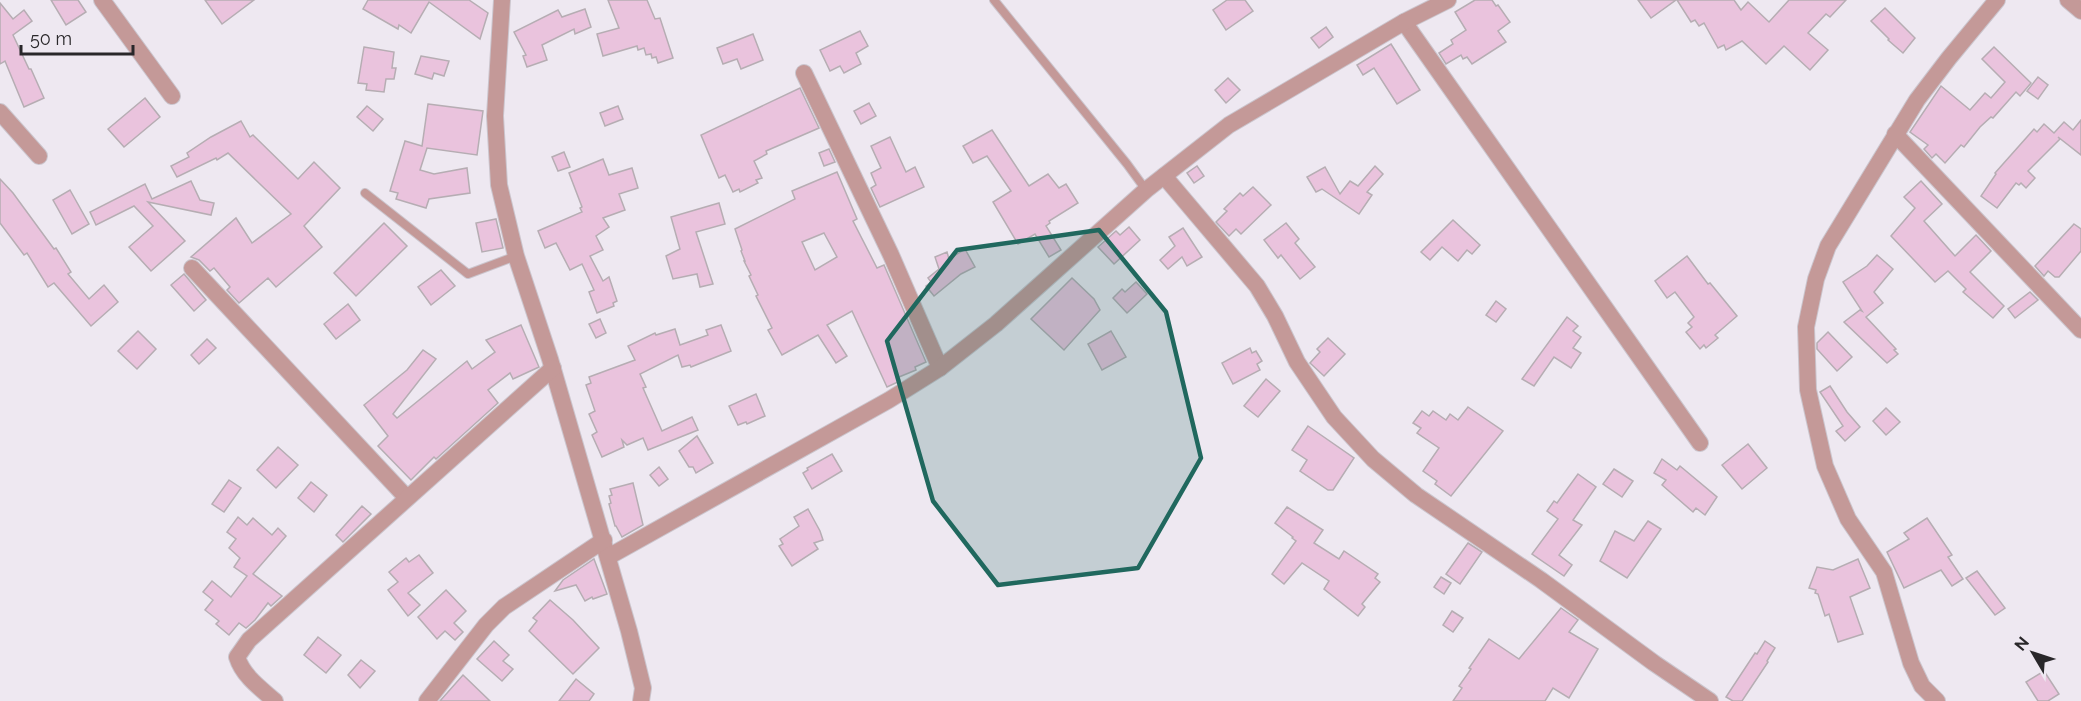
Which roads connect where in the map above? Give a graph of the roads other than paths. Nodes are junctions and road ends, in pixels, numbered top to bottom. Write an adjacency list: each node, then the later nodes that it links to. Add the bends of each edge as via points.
1 (102, 0): 10 (street)
2 (502, 0): 17 (street, via 495,116 499,185)
3 (994, 0): 15 (lane)
4 (1448, 0): 8 (street)
5 (1997, 0): 12 (street, via 1948,58)
6 (2068, 0): 7 (street)
7 (2081, 11)
8 (1404, 22): 14 (street, via 1229,125); 22 (street)
9 (804, 73): 21 (street)
10 (172, 96)
11 (0, 112): 13 (street)
12 (1895, 134): 19 (street); 26 (street, via 1828,246 1806,327 1806,362 1808,390 1825,466 1848,519 1884,572 1904,644)
13 (39, 156)
14 (1164, 176): 15 (street); 30 (street, via 1257,286 1297,362 1334,417 1373,459 1416,495)
15 (1146, 190): 21 (street, via 996,324)
16 (365, 193): 17 (lane, via 468,273)
17 (516, 256): 20 (street)
18 (192, 268): 23 (street)
19 (2081, 330)
20 (553, 368): 23 (street); 24 (street)
21 (940, 368): 25 (street)
22 (1700, 443)
23 (407, 498): 27 (street, via 249,640 237,657 249,678)
24 (603, 540): 25 (street); 28 (street, via 504,607)
25 (608, 557): 29 (street, via 638,664 643,688)
26 (1922, 686): 31 (street); 32 (street)
27 (275, 701)
28 (427, 701)
29 (641, 701)
30 (1710, 701)
31 (1913, 701)
32 (1937, 701)

